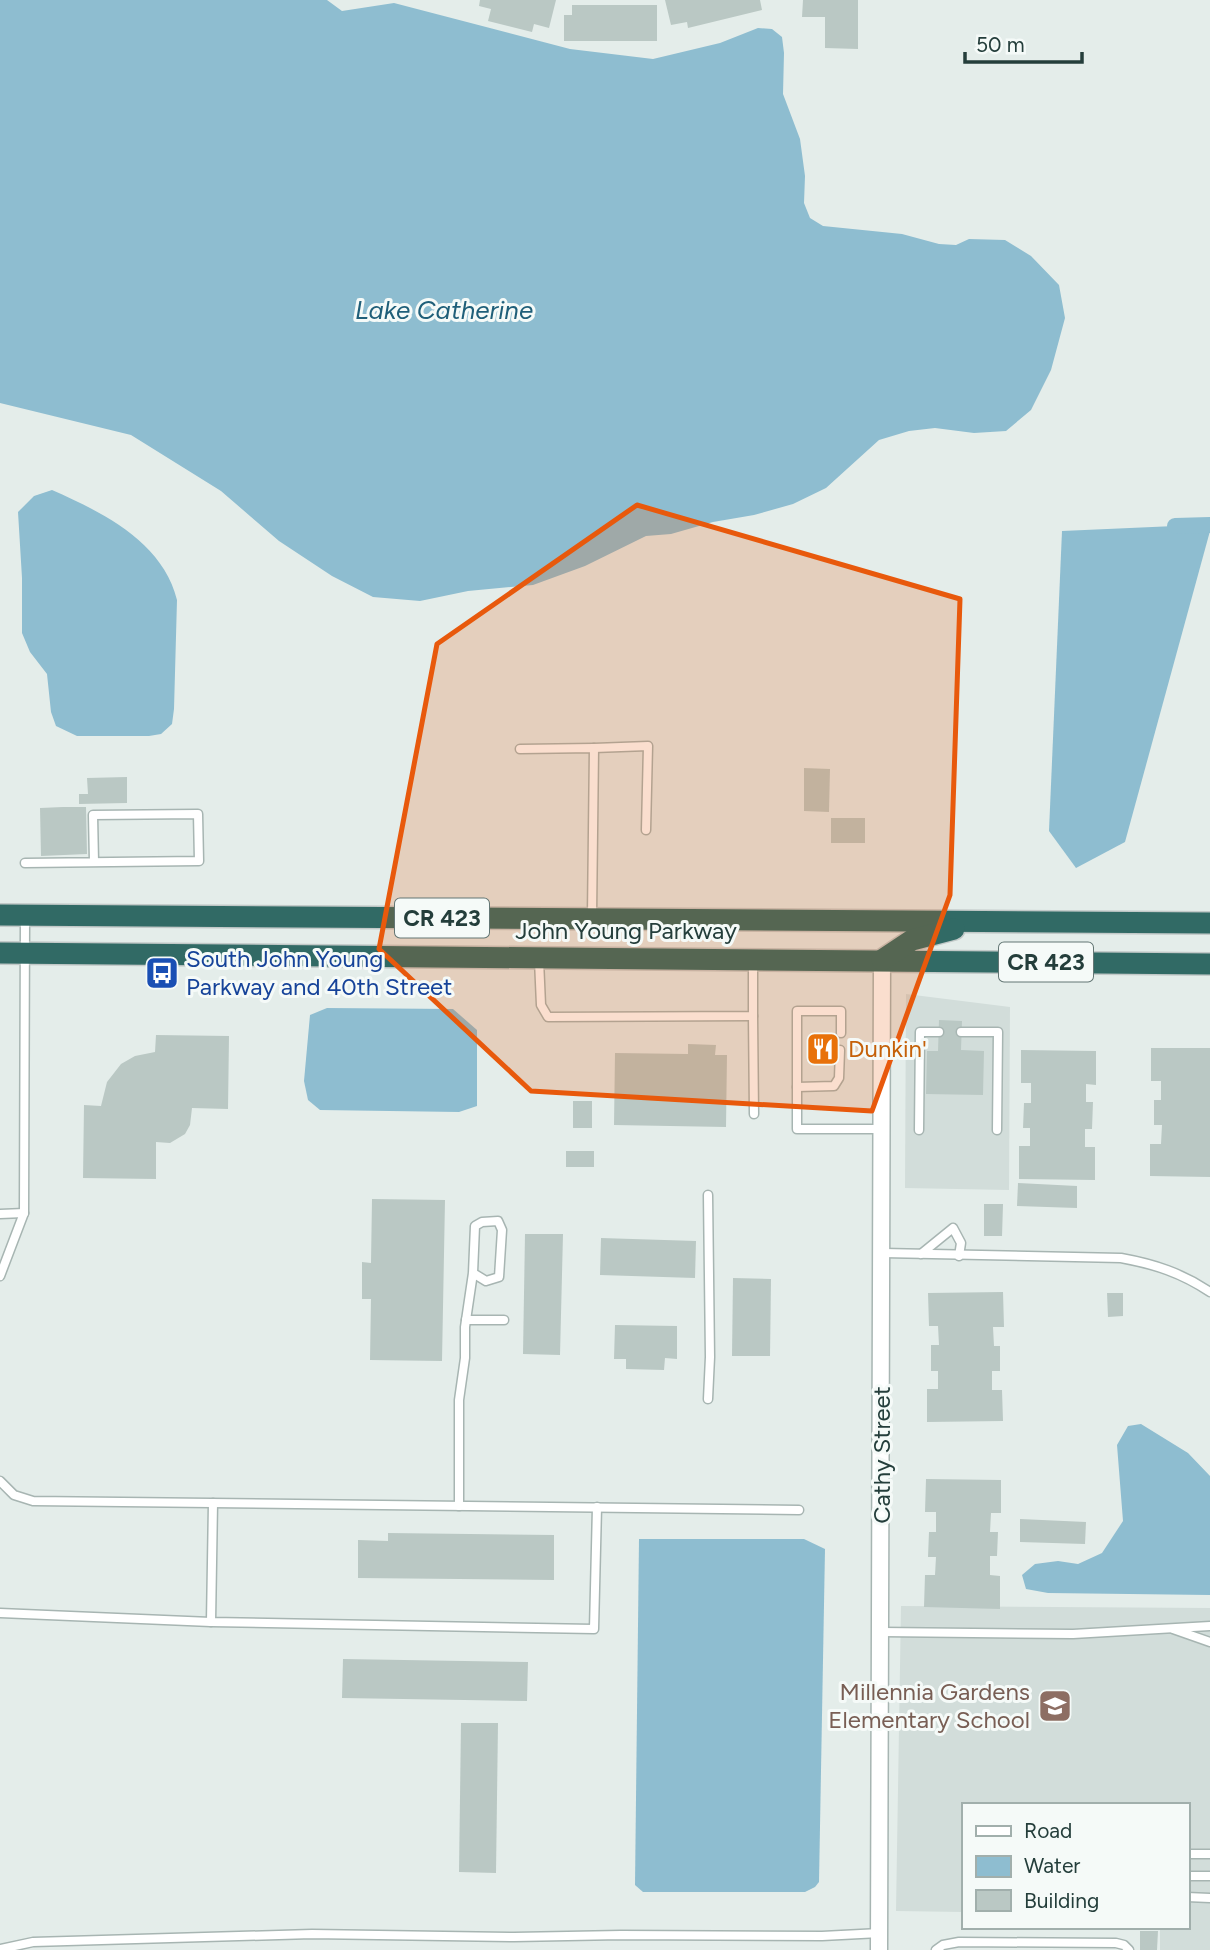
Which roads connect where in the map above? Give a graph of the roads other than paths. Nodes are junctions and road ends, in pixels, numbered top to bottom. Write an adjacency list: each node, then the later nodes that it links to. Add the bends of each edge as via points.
1 (520, 748): 2 (lane)
2 (594, 748): 3 (lane, via 648,746); 8 (lane)
3 (646, 830)
4 (94, 862): 4 (lane, via 200,861 198,814 93,815); 5 (lane)
5 (25, 863)
6 (0, 915): 7 (highway, John Young Parkway / CR 423)
7 (25, 915): 8 (highway, John Young Parkway / CR 423); 12 (lane)
8 (592, 919): 9 (highway, John Young Parkway / CR 423)
9 (990, 922): 10 (highway, John Young Parkway / CR 423); 15 (highway, via 912,940)
10 (1210, 923)
11 (0, 953): 12 (highway, John Young Parkway / CR 423)
12 (26, 953): 13 (highway, John Young Parkway / CR 423); 28 (lane)
13 (539, 957): 14 (highway, John Young Parkway / CR 423); 17 (lane, via 541,1005 548,1017)
14 (753, 958): 15 (highway, John Young Parkway / CR 423); 17 (lane)
15 (883, 960): 16 (highway, John Young Parkway / CR 423); 24 (street, Cathy Street)
16 (1210, 964)
17 (753, 1016): 23 (lane)
18 (939, 1032): 25 (lane, via 920,1032)
19 (961, 1032): 26 (lane, via 998,1032)
20 (841, 1033): 22 (lane, via 841,1011 797,1011)
21 (840, 1050): 22 (lane, via 839,1078 834,1086)
22 (797, 1087): 24 (lane, via 797,1129)
23 (754, 1114)
24 (883, 1129): 30 (street, Cathy Street)
25 (919, 1130)
26 (997, 1130)
27 (708, 1195): 38 (lane)
28 (24, 1213): 29 (lane); 34 (lane)
29 (0, 1214)
30 (883, 1253): 31 (lane); 48 (street, Cathy Street)
31 (922, 1254): 32 (lane); 32 (lane, via 953,1228 961,1243)
32 (959, 1256): 35 (lane, via 1121,1258 1157,1265)
33 (473, 1273): 33 (lane, via 475,1226 498,1220 502,1230 499,1277 486,1281); 36 (lane)
34 (0, 1276)
35 (1210, 1292)
36 (466, 1320): 37 (lane); 41 (lane, via 459,1400)
37 (505, 1320)
38 (708, 1399)
39 (0, 1481): 40 (lane, via 14,1495 33,1501)
40 (213, 1503): 41 (lane); 45 (lane)
41 (459, 1506): 42 (lane)
42 (597, 1507): 43 (lane); 45 (lane, via 594,1629)
43 (799, 1510)
44 (0, 1613): 45 (lane)
45 (211, 1622)
46 (1210, 1626): 47 (lane)
47 (1173, 1629): 48 (lane, via 1073,1634); 49 (lane)
48 (882, 1632): 56 (street, Cathy Street)
49 (1210, 1642)
50 (1189, 1854): 51 (lane)
51 (1210, 1854)
52 (1189, 1876): 53 (lane)
53 (1210, 1876)
54 (1189, 1898): 55 (lane)
55 (1210, 1898)
56 (880, 1933): 57 (lane, via 312,1934 33,1942); 58 (street, Cathy Street)
57 (1, 1949)
58 (879, 1950)
59 (936, 1950): 60 (lane, via 953,1942 970,1942 1116,1943)
60 (1129, 1950)

